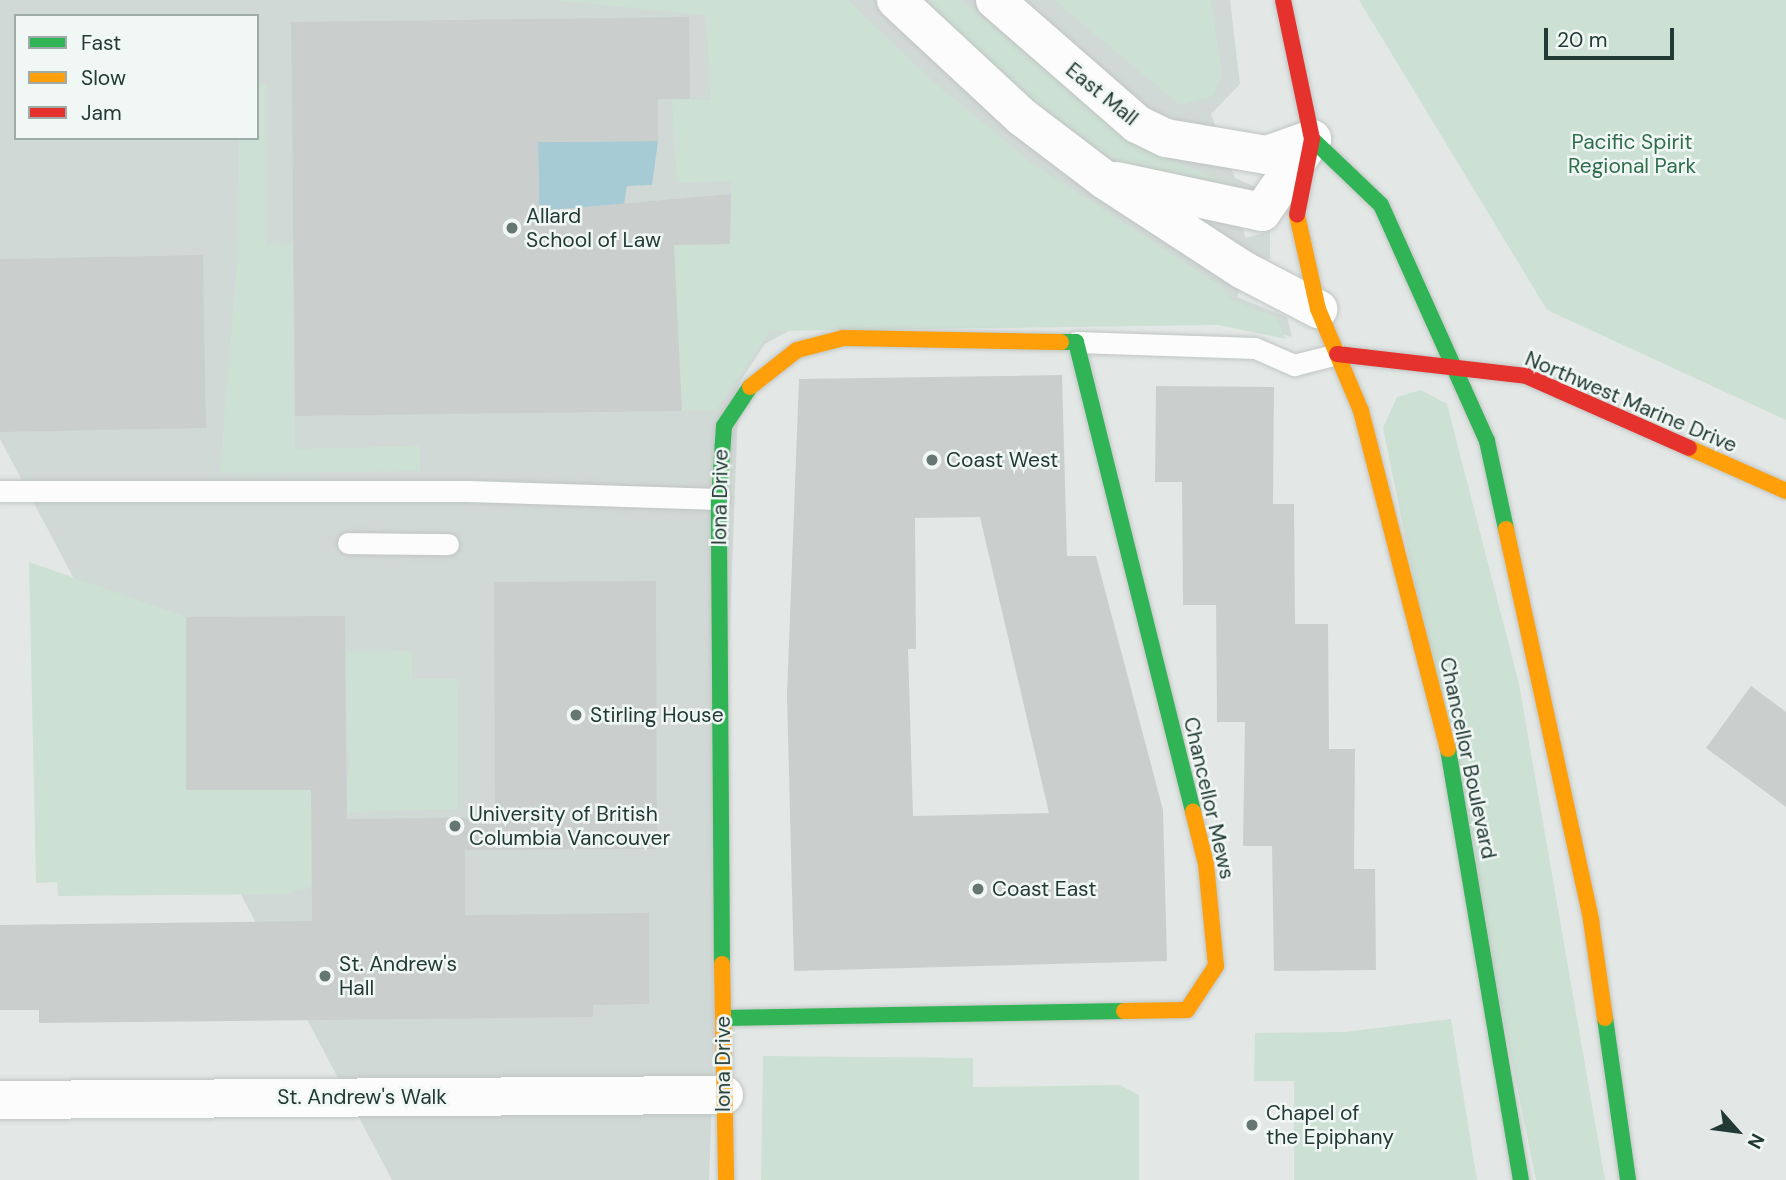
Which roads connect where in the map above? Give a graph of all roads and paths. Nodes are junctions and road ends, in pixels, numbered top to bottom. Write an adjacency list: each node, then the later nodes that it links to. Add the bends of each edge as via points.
1 (896, 0): 5 (street, via 1022,117)
2 (995, 0): 4 (street, East Mall, via 1137,124 1166,138 1267,155)
3 (1283, 0): 4 (street)
4 (1312, 139): 5 (street, via 1262,212); 6 (street, via 1296,219); 9 (street, via 1381,205)
5 (1105, 180): 6 (street, via 1243,270)
6 (1318, 309): 8 (street)
7 (1076, 342): 8 (lane, Iona Drive, via 1255,348 1294,365); 12 (street, Iona Drive, via 843,338 797,350 746,390 724,426); 15 (street, Chancellor Mews, via 1206,864 1216,966 1187,1010)
8 (1337, 354): 9 (street, Northwest Marine Drive); 19 (street, Chancellor Boulevard, via 1361,411 1446,738 1492,975)
9 (1455, 367): 11 (street, Northwest Marine Drive, via 1526,376); 20 (street, via 1487,442 1552,724 1591,920)
10 (0, 491): 12 (lane, via 467,491)
11 (1786, 491)
12 (719, 499): 15 (street, Iona Drive)
13 (348, 543): 14 (lane)
14 (448, 544)
15 (723, 1018): 16 (street, Iona Drive)
16 (724, 1095): 17 (street, St. Andrew's Walk); 18 (street, Iona Drive)
17 (0, 1100)
18 (726, 1180)
19 (1521, 1180)
20 (1628, 1180)

